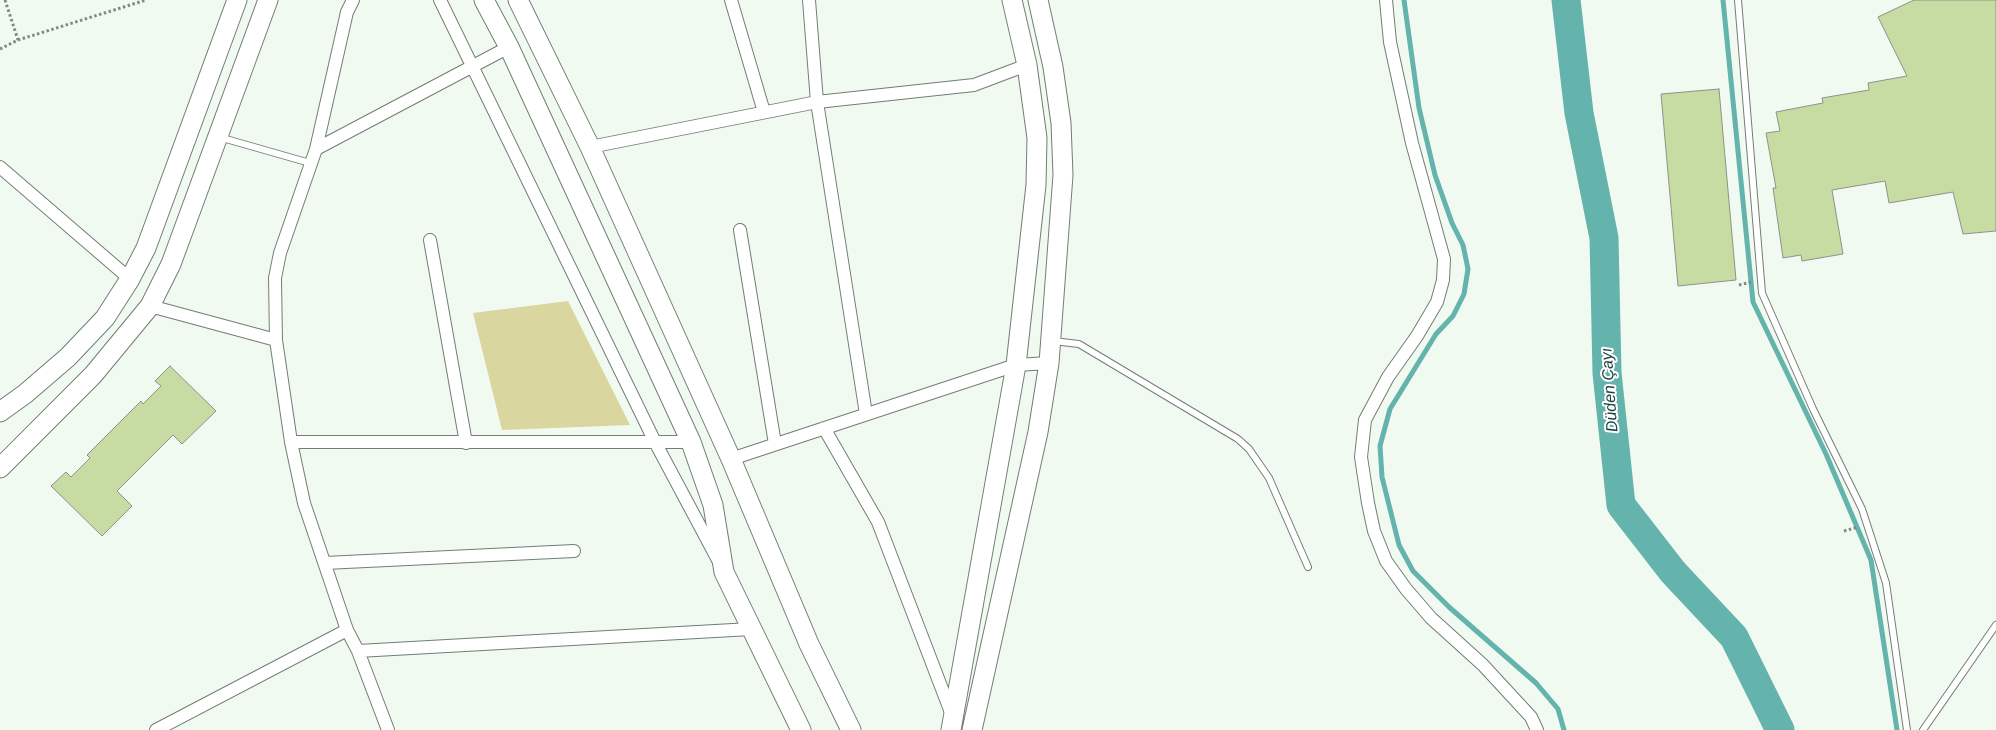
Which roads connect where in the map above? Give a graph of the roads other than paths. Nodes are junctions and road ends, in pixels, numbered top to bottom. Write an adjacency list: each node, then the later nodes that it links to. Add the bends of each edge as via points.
1 (237, 0): 25 (street, via 146,248)
2 (268, 0): 18 (street)
3 (353, 0): 20 (street, via 347,12)
4 (440, 0): 15 (street)
5 (484, 0): 13 (street)
6 (518, 0): 19 (street)
7 (731, 0): 17 (street)
8 (809, 0): 16 (street)
9 (1012, 0): 14 (street)
10 (1038, 0): 28 (street, via 1053,67 1062,132 1063,175)
11 (1386, 0): 55 (street, via 1390,42 1412,143 1444,259 1437,302 1388,377 1365,420 1361,457 1368,503 1374,531 1386,561 1406,589 1431,618 1483,665 1531,717)
12 (1738, 0): 56 (lane, via 1762,293 1862,509 1886,583)
13 (509, 47): 15 (street); 37 (street)
14 (1027, 65): 16 (street, via 974,86); 30 (street, via 1036,138 1036,185)
15 (472, 66): 20 (street); 36 (street)
16 (817, 102): 17 (street); 32 (street)
17 (764, 112): 19 (street)
18 (218, 137): 21 (lane); 26 (street, via 171,264)
19 (590, 147): 39 (street)
20 (316, 149): 21 (street)
21 (310, 163): 27 (street, via 275,278)
22 (0, 167): 25 (street)
23 (740, 230): 38 (street)
24 (430, 240): 35 (street)
25 (130, 279): 31 (street, via 104,318 68,357)
26 (150, 306): 27 (street); 40 (street, via 93,375)
27 (276, 340): 34 (street)
28 (1050, 340): 29 (street); 43 (lane, via 1079,344 1250,449 1270,478)
29 (1049, 363): 30 (street); 54 (street, via 1038,432)
30 (1016, 365): 32 (street); 49 (street)
31 (0, 412)
32 (866, 414): 33 (street)
33 (824, 428): 38 (street); 49 (street, via 878,522)
34 (291, 442): 35 (street); 42 (street, via 304,503)
35 (466, 442): 36 (street)
36 (655, 442): 37 (street); 44 (street)
37 (691, 442): 44 (street, via 713,505)
38 (775, 444): 39 (street)
39 (731, 459): 53 (street, via 809,644)
40 (0, 468)
41 (574, 551): 42 (street)
42 (325, 564): 47 (street)
43 (1308, 567)
44 (724, 572): 46 (street)
45 (1996, 626): 57 (lane)
46 (751, 629): 48 (street); 52 (street)
47 (347, 630): 48 (street); 50 (street)
48 (358, 651): 51 (street)
49 (952, 724)
50 (156, 730)
51 (388, 730)
52 (801, 730)
53 (851, 730)
54 (972, 730)
55 (1537, 730)
56 (1907, 730)
57 (1923, 730)

